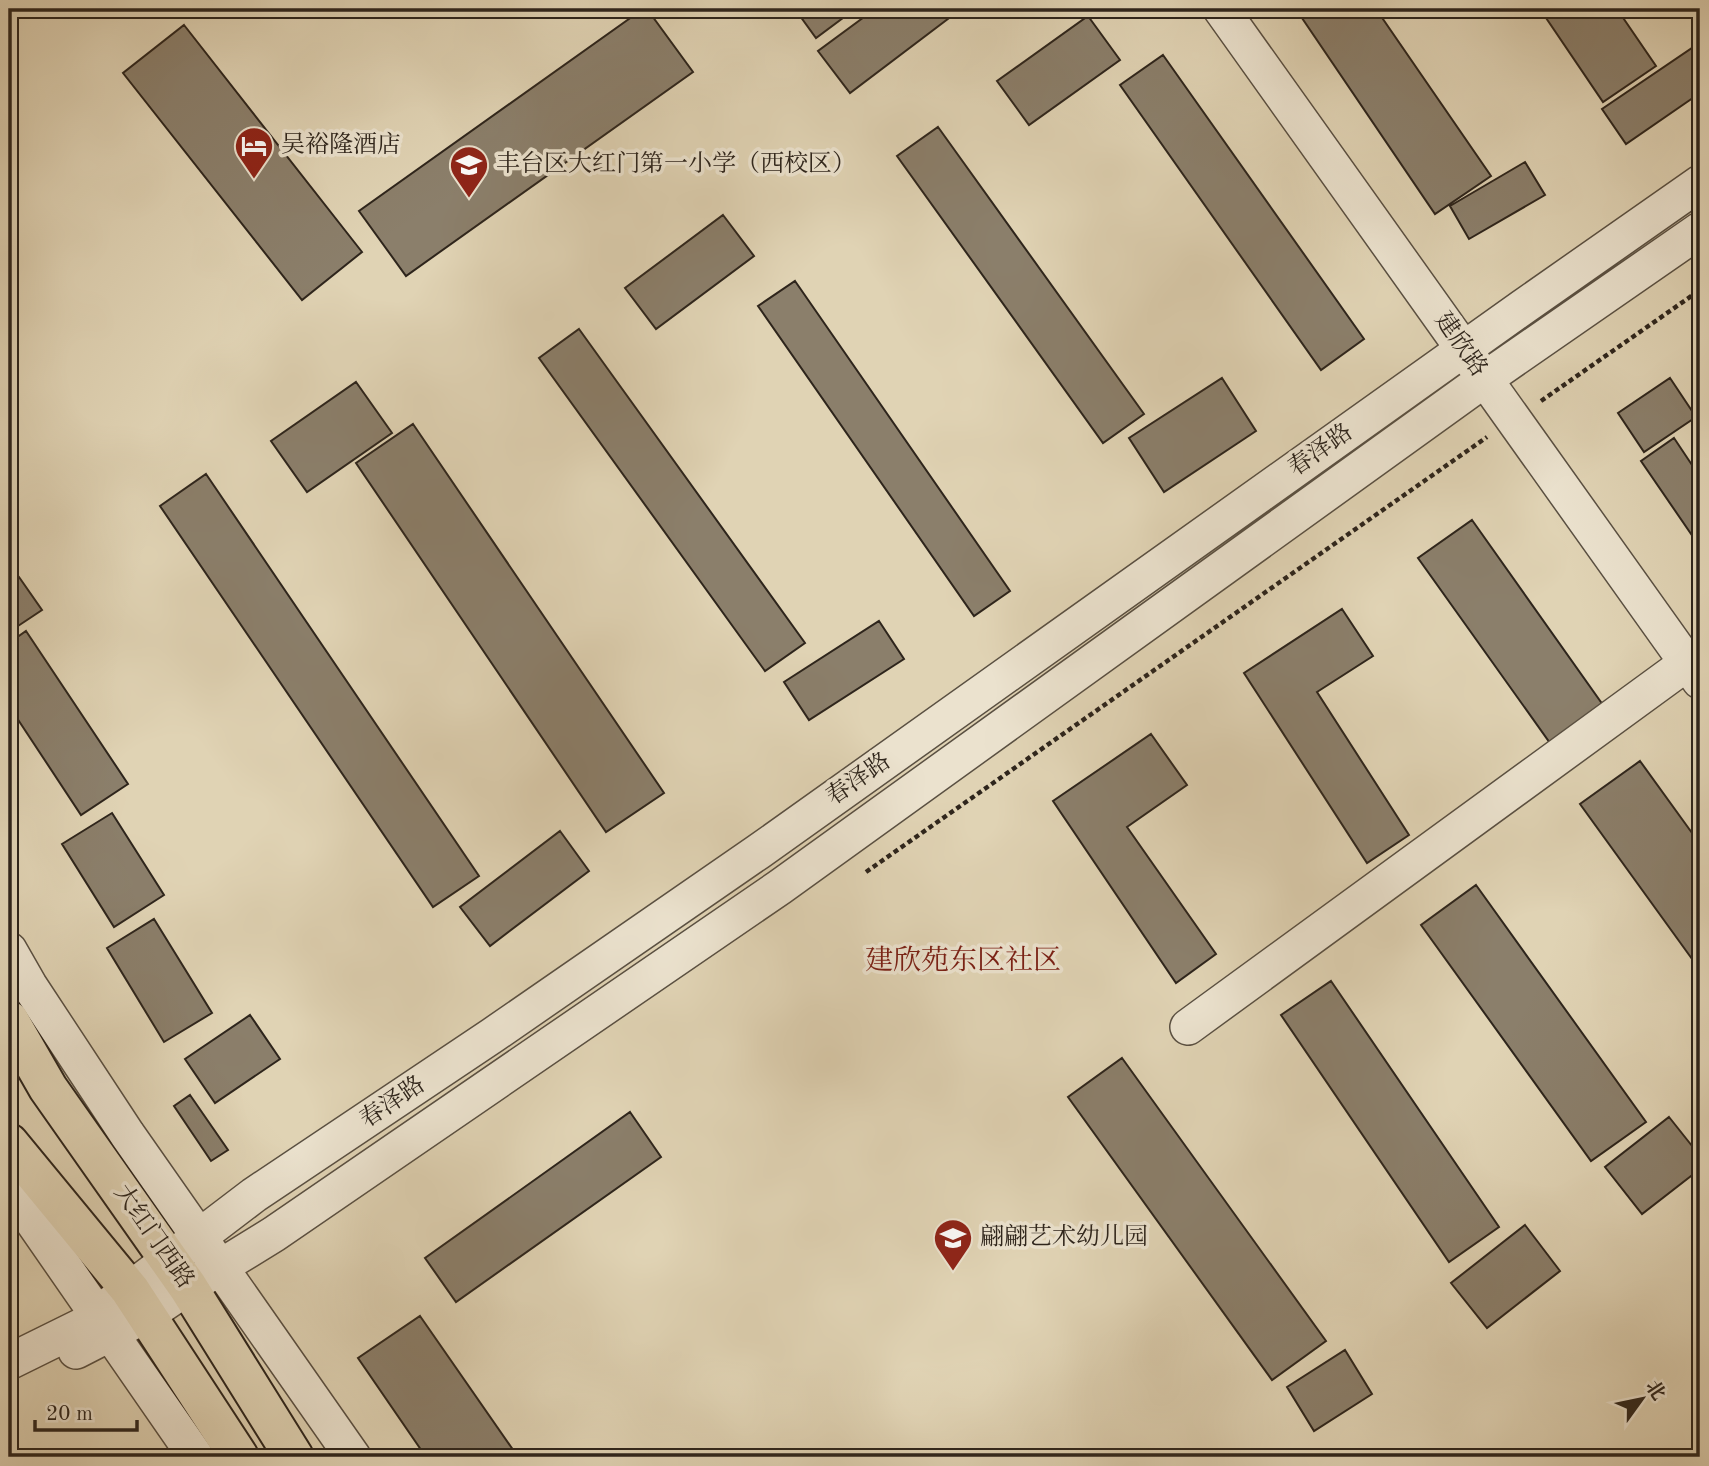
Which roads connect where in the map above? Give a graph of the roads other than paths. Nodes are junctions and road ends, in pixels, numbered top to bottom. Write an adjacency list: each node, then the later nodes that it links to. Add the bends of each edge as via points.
1 (1221, 9): 4 (street, 建欣路)
2 (1700, 183): 4 (street, 春泽路)
3 (1700, 230): 5 (street, 春泽路)
4 (1464, 350): 5 (street, 建欣路); 12 (street, 春泽路, via 770,844)
5 (1485, 379): 6 (street, 建欣路); 13 (street, 春泽路, via 780,887)
6 (1694, 672): 9 (street)
7 (9, 950): 12 (street)
8 (9, 1020): 14 (main road, 大红门西路, via 48,1088)
9 (1188, 1027)
10 (9, 1143): 15 (main road, 大红门西路)
11 (9, 1187): 16 (street)
12 (199, 1237): 13 (street); 14 (street, 春泽路)
13 (220, 1267): 14 (street, 春泽路); 22 (street)
14 (179, 1273): 15 (street, 春泽路); 21 (main road, 大红门西路)
15 (139, 1302): 16 (street, 春泽路); 20 (main road, 大红门西路)
16 (104, 1324): 17 (street, 春泽路, via 82,1326); 18 (street, 春泽路); 19 (street)
17 (9, 1362)
18 (9, 1386)
19 (196, 1457)
20 (239, 1457)
21 (294, 1457)
22 (353, 1457)

